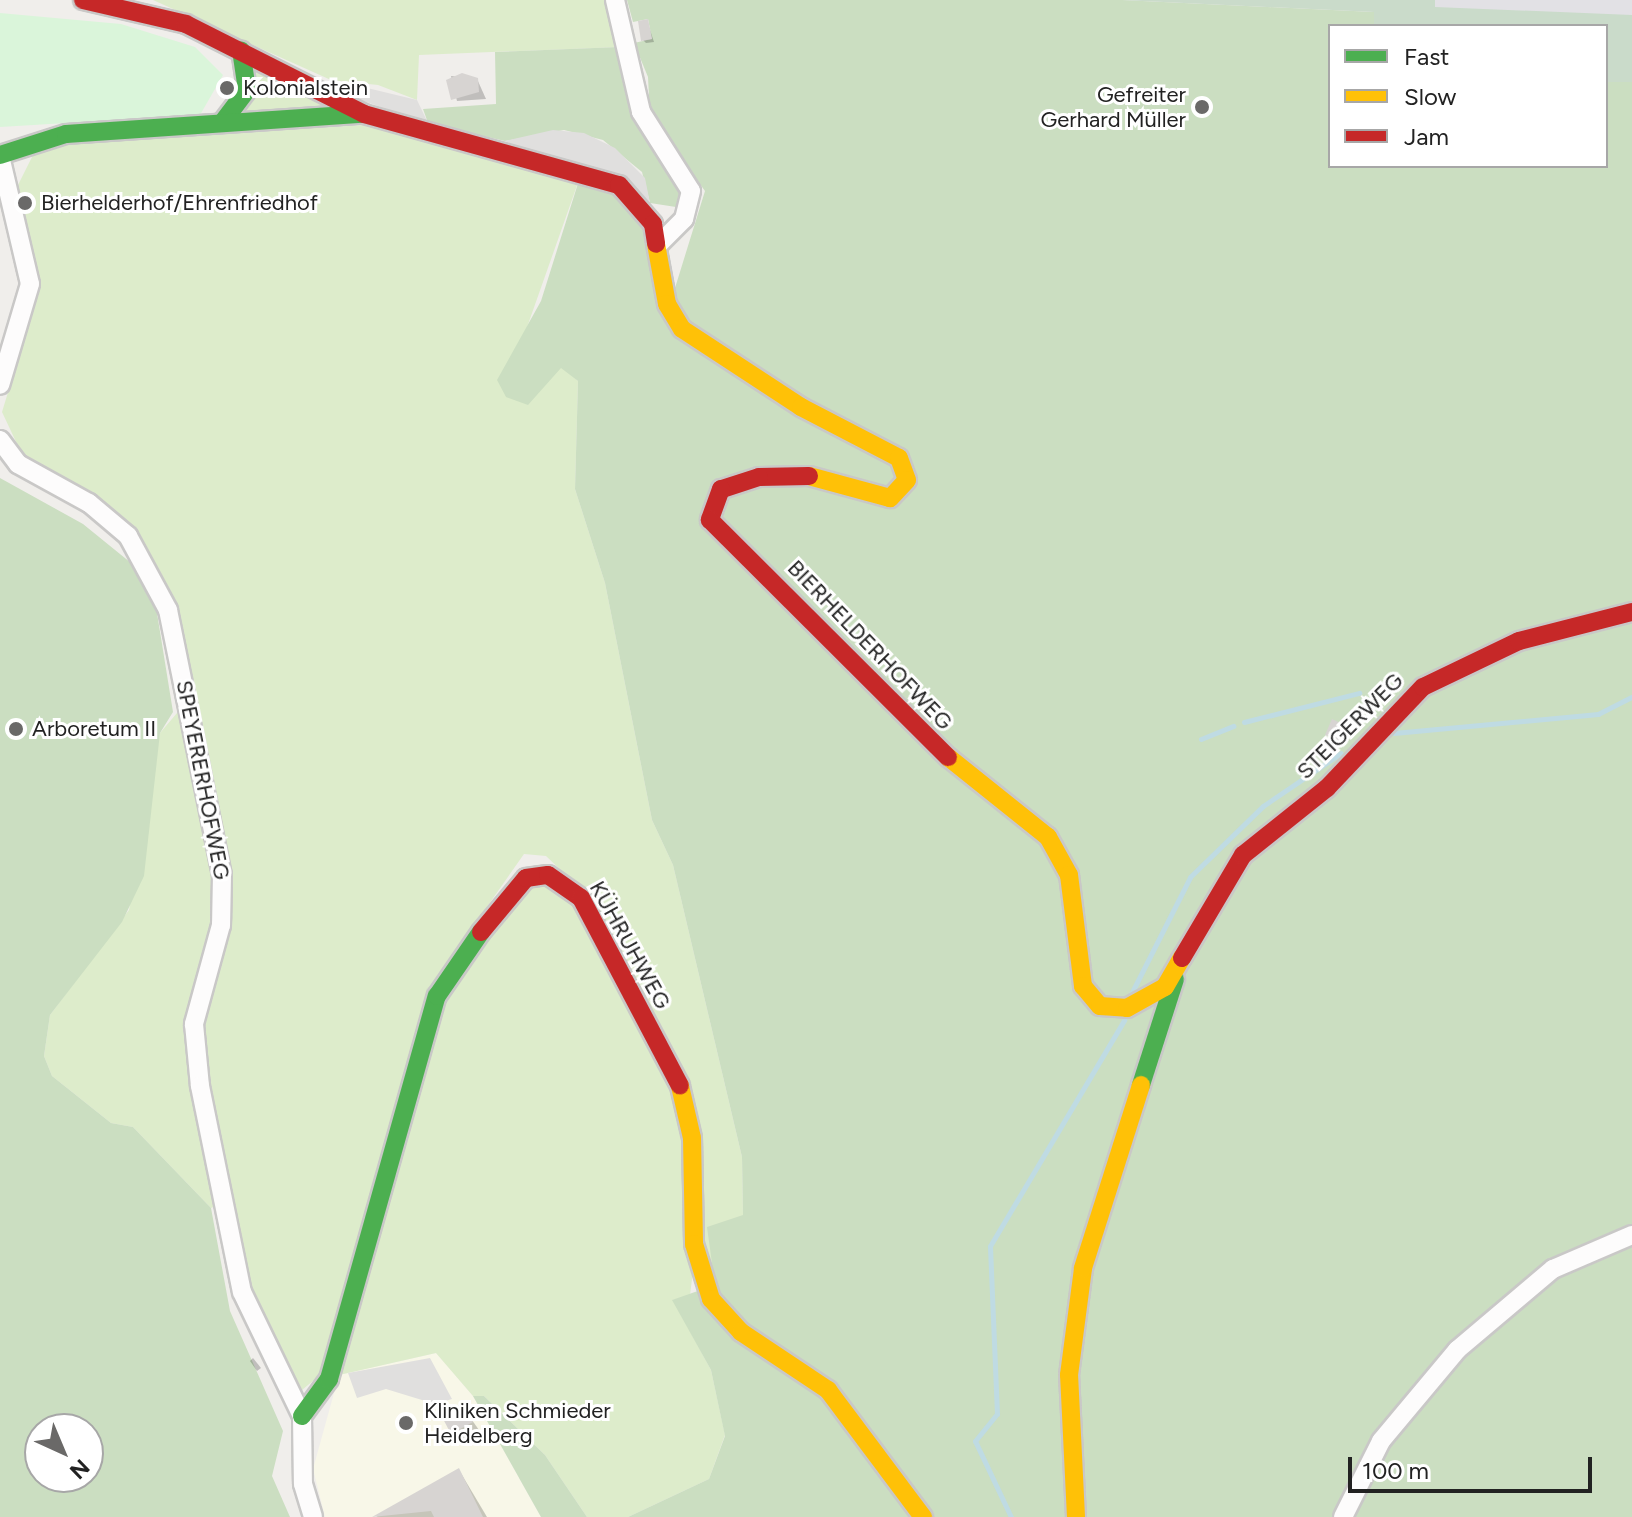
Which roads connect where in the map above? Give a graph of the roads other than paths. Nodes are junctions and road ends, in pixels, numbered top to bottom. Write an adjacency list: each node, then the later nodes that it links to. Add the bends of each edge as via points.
1 (83, 0): 3 (street, BIERHELDERHOFWEG, via 167,17)
2 (615, 0): 7 (street, via 641,112 691,191 684,219)
3 (241, 50): 4 (street, BIERHELDERHOFWEG); 5 (street, via 247,90)
4 (364, 114): 5 (street); 7 (street, BIERHELDERHOFWEG, via 609,180 645,210)
5 (222, 123): 6 (street, via 52,136)
6 (0, 156): 8 (street, via 30,284)
7 (659, 244): 11 (street, BIERHELDERHOFWEG, via 667,304 682,329 801,407 892,453 907,475 900,492 885,499 809,476 732,483 710,505 718,533 789,592 917,732 1048,837 1069,875 1090,999 1106,1009 1127,1008 1161,991)
8 (0, 385)
9 (0, 440): 13 (street, SPEYERERHOFWEG, via 18,464 89,503 128,536 168,610 222,875 221,925 194,1024 200,1086 242,1292)
10 (1632, 612): 11 (street, STEIGERWEG, via 1519,641 1412,695 1327,788 1243,855)
11 (1177, 972): 16 (street, via 1083,1268 1068,1388)
12 (1632, 1235): 17 (street, via 1540,1278 1457,1350 1389,1429)
13 (302, 1416): 14 (street, via 303,1484); 15 (street, KÜHRUHWEG, via 329,1379 437,996 511,890 526,878 548,875 581,898 680,1085 692,1138 694,1244 711,1299 733,1326 828,1390)
14 (313, 1517)
15 (923, 1517)
16 (1076, 1517)
17 (1343, 1517)

